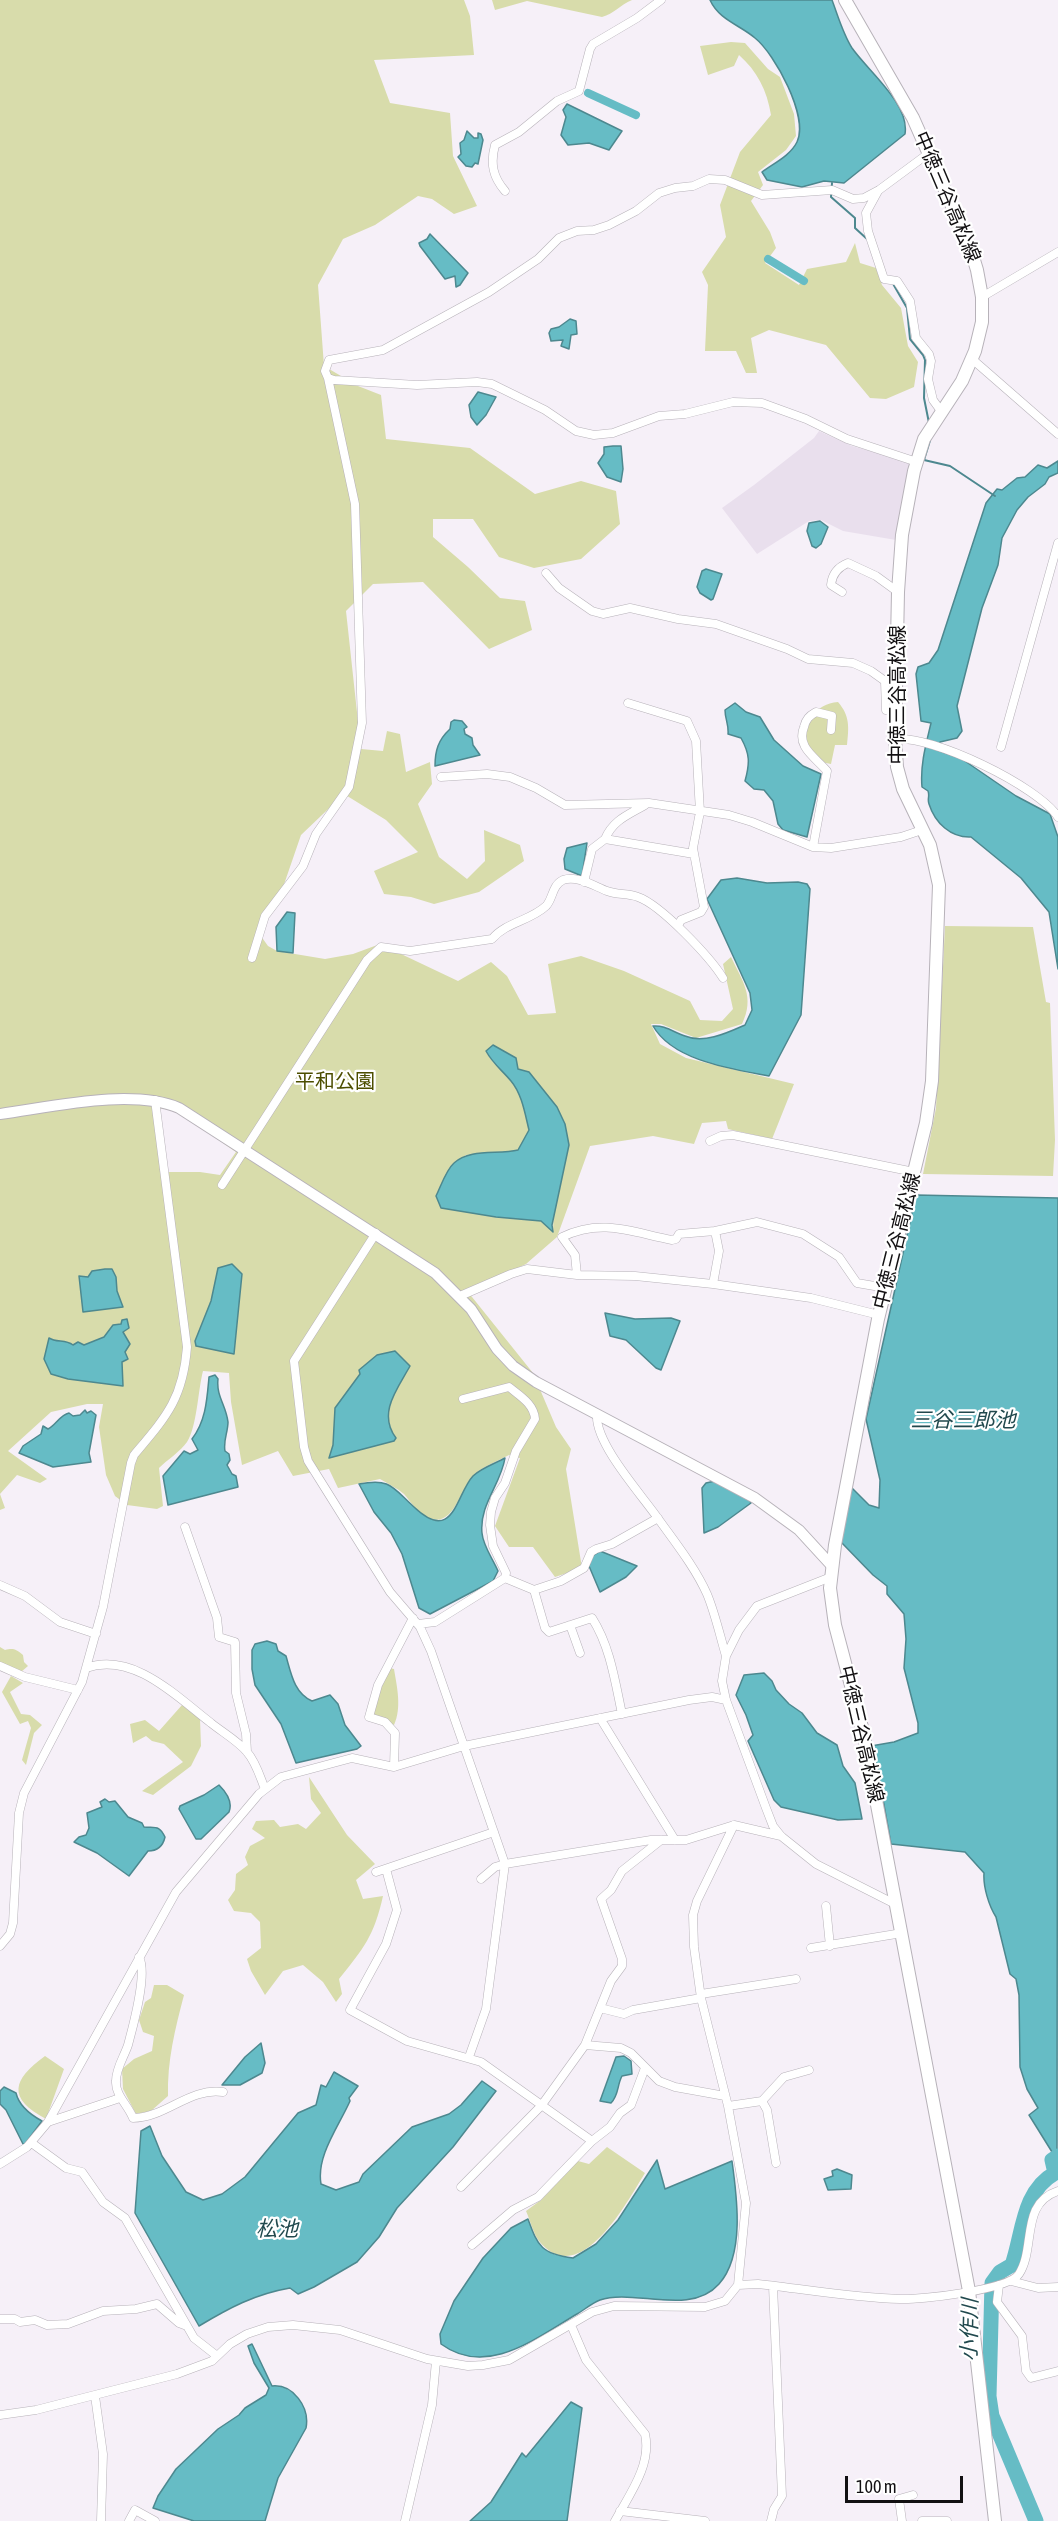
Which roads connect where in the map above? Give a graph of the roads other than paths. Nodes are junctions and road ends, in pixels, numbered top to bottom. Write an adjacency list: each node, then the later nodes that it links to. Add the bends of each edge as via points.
1 (661, 0): 5 (street, via 593,44 579,91 557,101 495,146 492,167)
2 (845, 0): 3 (main road, 中徳三谷高松線, via 900,92)
3 (929, 153): 4 (street); 7 (main road, 中徳三谷高松線, via 970,247)
4 (879, 190): 9 (street, via 853,199 832,190 762,195 725,180 709,179 659,193 609,225 559,238 538,259 489,292 383,350 329,360 325,371); 10 (street, via 866,213 868,231 884,279 897,281 910,301 916,338 931,361 928,379 933,400)
5 (505, 191)
6 (1058, 252): 7 (street)
7 (982, 297): 8 (main road, 中徳三谷高松線, via 981,329)
8 (972, 359): 10 (main road, 中徳三谷高松線); 11 (street)
9 (328, 378): 12 (street, via 417,385 492,384 545,410 576,431 594,435 613,433 659,416 733,402 762,403 847,439); 32 (street, via 355,504 362,723 349,787 316,834 303,866 265,916)
10 (941, 411): 12 (main road, 中徳三谷高松線)
11 (1058, 434)
12 (916, 462): 16 (main road, 中徳三谷高松線, via 902,535)
13 (1058, 543): 21 (street)
14 (546, 573): 18 (street, via 559,588 592,611 603,614 630,608 716,624 808,659 854,663 881,676 887,688 886,710)
15 (842, 592): 16 (street, via 831,585 832,578 839,567 848,563)
16 (898, 592): 18 (main road, 中徳三谷高松線)
17 (628, 703): 24 (street, via 687,721 696,741)
18 (896, 711): 20 (main road, 中徳三谷高松線)
19 (831, 730): 28 (street, via 832,716 816,712 806,719 800,735 801,743 827,771)
20 (895, 739): 25 (street, via 963,754 1033,793); 26 (main road, 中徳三谷高松線, via 903,789)
21 (1001, 747)
22 (441, 777): 23 (street, via 510,777 565,805)
23 (649, 803): 24 (street); 27 (street, via 619,819 609,828)
24 (700, 812): 28 (street, via 752,822); 29 (street)
25 (1058, 817)
26 (922, 830): 28 (street, via 901,837); 38 (main road, 中徳三谷高松線, via 937,870 939,897 932,1081)
27 (605, 839): 29 (street); 30 (street, via 592,849)
28 (813, 847)
29 (694, 854): 31 (street, via 704,907)
30 (584, 882): 31 (street, via 615,894 637,897); 37 (street, via 563,880 548,905 500,929 492,939 410,951 374,951)
31 (678, 926): 33 (street)
32 (252, 958)
33 (723, 978)
34 (155, 1100): 35 (street, via 129,1098); 37 (street, via 179,1108); 57 (street, via 187,1347 186,1365 172,1406 131,1463)
35 (0, 1114)
36 (710, 1141): 38 (street, via 733,1135)
37 (246, 1149): 39 (street); 41 (street)
38 (914, 1172): 44 (main road, 中徳三谷高松線)
39 (222, 1185)
40 (715, 1231): 42 (street, via 679,1234 672,1240 610,1226 578,1229 562,1237 575,1255); 43 (street, via 719,1251); 44 (street, via 757,1222 782,1227 818,1241 839,1257 858,1283)
41 (376, 1233): 45 (street, via 435,1273); 55 (street, via 294,1360 308,1461 390,1592)
42 (577, 1275): 43 (street); 45 (street, via 527,1269)
43 (713, 1284): 46 (street, via 811,1298)
44 (886, 1288): 46 (main road, 中徳三谷高松線)
45 (460, 1296): 48 (street, via 513,1366)
46 (879, 1315): 51 (main road, 中徳三谷高松線)
47 (463, 1399): 52 (street, via 509,1387 535,1414 491,1512 491,1536)
48 (597, 1415): 49 (street, via 596,1423 604,1441); 51 (street, via 755,1498 799,1530)
49 (658, 1518): 54 (street, via 591,1552 584,1568); 59 (street, via 707,1595)
50 (185, 1527): 67 (street, via 217,1618 219,1636 235,1642 236,1693)
51 (831, 1571): 59 (street, via 757,1606); 79 (main road, 中徳三谷高松線, via 832,1610 863,1731)
52 (505, 1578): 54 (street); 55 (street, via 435,1622)
53 (0, 1585): 57 (street, via 25,1596 60,1623)
54 (534, 1590): 56 (street, via 545,1629 549,1632)
55 (416, 1621): 66 (street); 68 (street, via 378,1685 369,1717 385,1722 396,1733)
56 (570, 1625): 58 (street); 64 (street, via 592,1618 599,1629)
57 (96, 1634): 61 (street)
58 (580, 1653)
59 (726, 1656): 63 (street, via 722,1681)
60 (0, 1666): 62 (street, via 25,1677)
61 (86, 1668): 62 (street); 67 (street, via 100,1663 119,1666 161,1684)
62 (78, 1689): 82 (street, via 24,1793 16,1829 13,1923)
63 (726, 1700): 64 (street, via 689,1700); 72 (street, via 773,1826)
64 (622, 1714): 65 (street)
65 (600, 1718): 66 (street); 74 (street)
66 (464, 1746): 68 (street); 71 (street)
67 (247, 1752): 69 (street)
68 (394, 1767): 69 (street, via 352,1758 291,1773)
69 (265, 1789): 85 (street, via 176,1892)
70 (734, 1825): 72 (street); 74 (street); 87 (street, via 693,1915)
71 (494, 1832): 75 (street); 76 (street)
72 (781, 1836): 79 (street, via 816,1864)
73 (661, 1840): 74 (street); 75 (street); 88 (street, via 622,1871 601,1899 622,1959)
74 (675, 1840)
75 (505, 1864): 78 (street); 90 (street, via 486,2010)
76 (386, 1869): 77 (street); 90 (street, via 397,1910 386,1944 350,2010 407,2041)
77 (376, 1872)
78 (481, 1879)
79 (897, 1905): 81 (main road, 中徳三谷高松線)
80 (825, 1906): 83 (street)
81 (902, 1933): 83 (street); 112 (main road, 中徳三谷高松線)
82 (0, 1946)
83 (830, 1946): 84 (street)
84 (811, 1948)
85 (139, 1957): 95 (street, via 143,1972 128,2046 116,2081); 99 (street)
86 (796, 1979): 87 (street)
87 (701, 1996): 88 (street, via 624,2014); 94 (street)
88 (600, 2008): 89 (street)
89 (585, 2045): 91 (street, via 621,2048); 97 (street)
90 (469, 2057): 97 (street)
91 (645, 2068): 94 (street, via 659,2081 675,2087); 100 (street, via 631,2105)
92 (809, 2070): 96 (street, via 784,2077)
93 (223, 2092): 95 (street, via 213,2090 187,2098 139,2118 133,2118)
94 (725, 2096): 98 (street)
95 (120, 2097): 99 (street)
96 (762, 2101): 98 (street); 102 (street)
97 (541, 2106): 100 (street); 104 (street)
98 (728, 2106): 108 (street, via 746,2203)
99 (48, 2122): 103 (street, via 27,2147)
100 (592, 2141): 106 (street, via 538,2197 513,2210)
101 (33, 2144): 115 (street, via 66,2168 82,2172 103,2202 125,2218)
102 (776, 2163)
103 (0, 2164)
104 (461, 2187)
105 (1058, 2191): 107 (street, via 1037,2206 1022,2269)
106 (472, 2245)
107 (1011, 2281): 110 (street); 111 (street, via 1038,2288)
108 (738, 2286): 109 (street); 114 (street, via 725,2301 705,2307 614,2306 592,2312)
109 (773, 2286): 112 (street, via 901,2299); 129 (street, via 782,2496)
110 (997, 2286): 112 (street); 118 (street, via 997,2302 1022,2336 1026,2371 1031,2378)
111 (1058, 2286)
112 (969, 2291): 133 (main road, 中徳三谷高松線)
113 (0, 2319): 115 (street, via 68,2324 103,2311 157,2304)
114 (571, 2325): 117 (street, via 509,2360 468,2366); 122 (street, via 586,2360 645,2434 646,2461)
115 (187, 2326): 116 (street, via 194,2338)
116 (217, 2356): 117 (street, via 247,2334 293,2325 340,2330); 119 (street, via 177,2374)
117 (436, 2361): 126 (street, via 432,2404)
118 (1058, 2371)
119 (95, 2396): 120 (street); 123 (street, via 103,2454)
120 (0, 2415)
121 (913, 2494): 130 (street, via 899,2499)
122 (620, 2511): 127 (street); 128 (street)
123 (101, 2521)
124 (129, 2521): 125 (street, via 135,2510)
125 (155, 2521)
126 (405, 2521)
127 (615, 2521)
128 (705, 2521)
129 (771, 2521)
130 (902, 2521)
131 (922, 2521): 132 (street)
132 (947, 2521)
133 (995, 2521)

